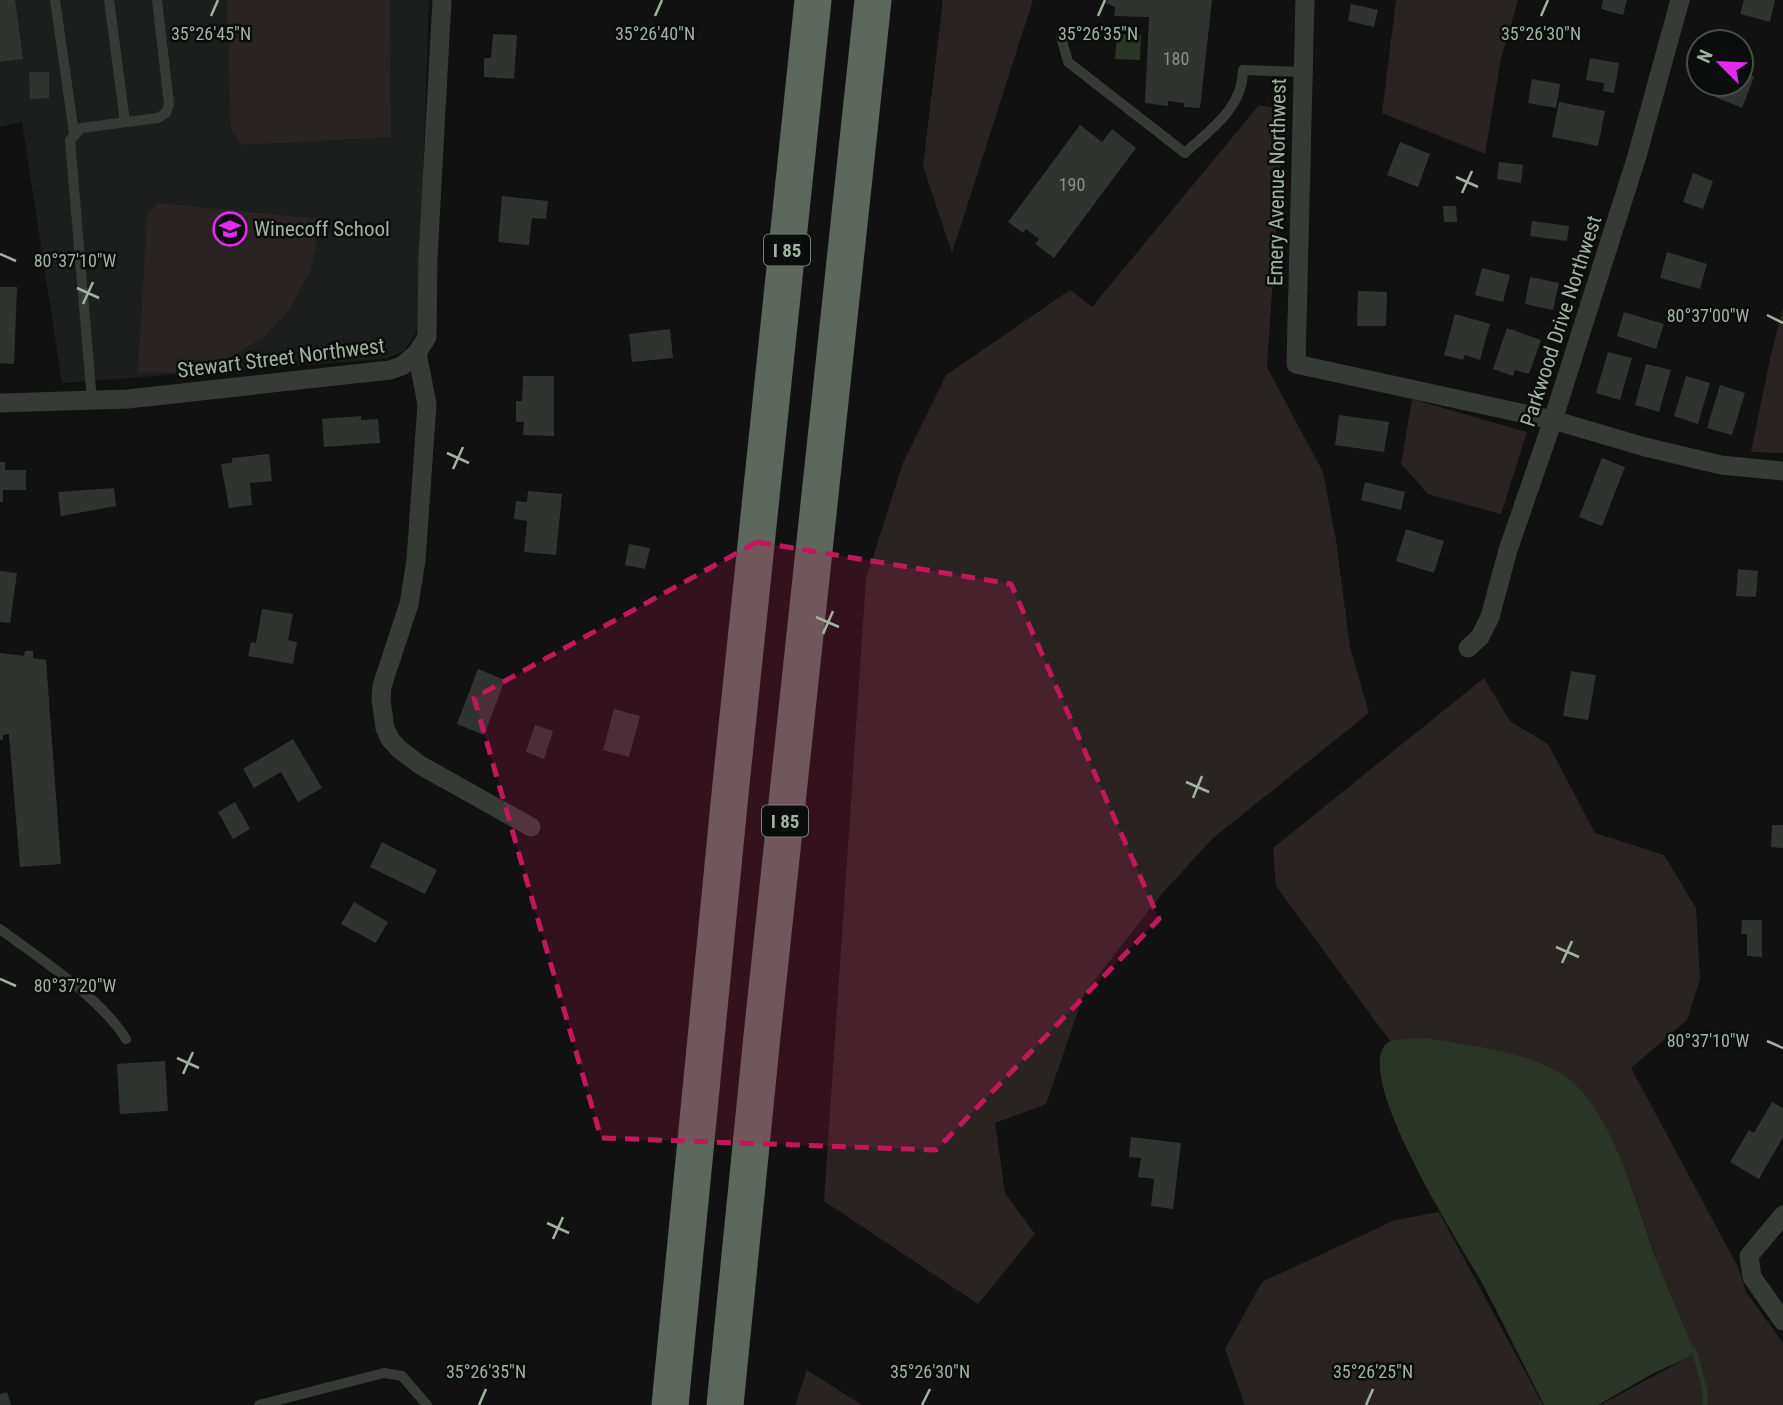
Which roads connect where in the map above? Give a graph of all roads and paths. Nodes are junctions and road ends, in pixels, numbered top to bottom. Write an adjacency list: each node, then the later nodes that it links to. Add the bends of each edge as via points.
1 (55, 0): 12 (lane)
2 (109, 0): 11 (lane)
3 (157, 0): 11 (lane, via 169,104 158,118)
4 (442, 0): 13 (street, Stewart Street Northwest, via 427,337)
5 (813, 0): 26 (highway, I 85)
6 (873, 0): 27 (highway, I 85)
7 (1305, 0): 10 (street, Emery Avenue Northwest)
8 (1680, 0): 16 (street, Parkwood Drive Northwest, via 1637,156)
9 (1061, 37): 10 (lane, via 1068,62 1185,153 1229,112 1243,85 1243,70)
10 (1302, 72): 16 (street, Emery Avenue Northwest, via 1296,364)
11 (125, 122): 12 (lane)
12 (74, 133): 14 (lane, via 69,147)
13 (417, 353): 14 (street, Stewart Street Northwest, via 390,370); 19 (street, via 427,404 416,561 409,604 382,686 385,728 399,749 420,765)
14 (92, 401): 15 (street, Stewart Street Northwest)
15 (0, 403)
16 (1553, 420): 17 (street, via 1721,465); 18 (street, Parkwood Drive Northwest, via 1490,617)
17 (1783, 471)
18 (1468, 648)
19 (531, 827)
20 (0, 929): 21 (lane, via 75,986 117,1024)
21 (126, 1039)
22 (1783, 1215): 23 (street, via 1749,1256 1752,1277)
23 (1783, 1321)
24 (259, 1405): 25 (lane, via 384,1373 401,1376)
25 (427, 1405)
26 (670, 1405)
27 (725, 1405)

